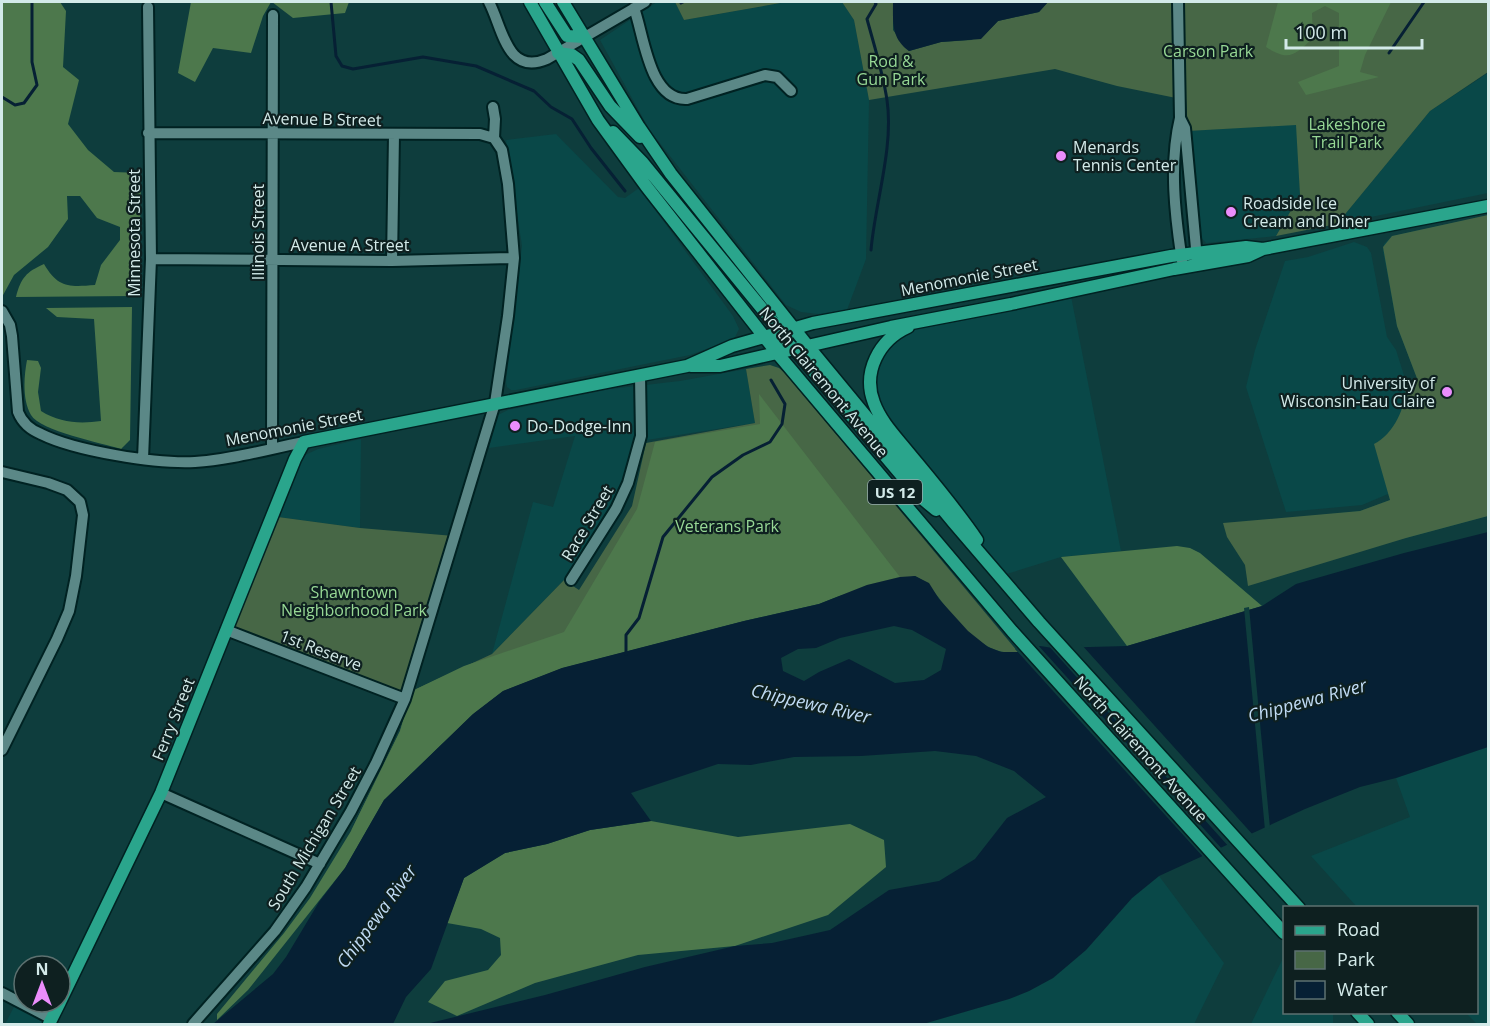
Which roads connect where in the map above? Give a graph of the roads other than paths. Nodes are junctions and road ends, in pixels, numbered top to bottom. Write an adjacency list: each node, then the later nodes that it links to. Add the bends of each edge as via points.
1 (489, 2): 11 (street, via 515,58 536,63)
2 (530, 2): 11 (main road, North Clairemont Avenue / US 12)
3 (545, 2): 10 (main road, via 567,36)
4 (563, 2): 10 (main road, North Clairemont Avenue)
5 (645, 2): 8 (street)
6 (1178, 2): 15 (street)
7 (148, 7): 16 (street, Minnesota Street)
8 (634, 8): 10 (street); 12 (street, via 658,84 674,97 687,99 765,75 777,77)
9 (273, 15): 17 (street, Illinois Street)
10 (584, 38): 11 (street); 20 (main road, North Clairemont Avenue)
11 (558, 53): 14 (main road, North Clairemont Avenue / US 12); 20 (main road, via 579,60 610,106)
12 (791, 91)
13 (493, 107): 19 (street, South Michigan Street)
14 (594, 112): 30 (main road, via 630,147 767,315); 31 (main road, North Clairemont Avenue / US 12, via 645,186)
15 (1180, 118): 24 (street, via 1185,128); 27 (street, via 1174,181)
16 (148, 133): 17 (street, Avenue B Street); 23 (street, Minnesota Street)
17 (273, 133): 18 (street, Avenue B Street); 25 (street, Illinois Street)
18 (394, 135): 19 (street, Avenue B Street, via 480,134); 26 (street)
19 (494, 138): 22 (street, South Michigan Street, via 502,150)
20 (656, 152): 30 (main road, North Clairemont Avenue)
21 (1488, 206): 24 (main road, Menomonie Street, via 1263,249 1248,256)
22 (514, 258): 26 (street, Avenue A Street); 37 (street, South Michigan Street)
23 (151, 259): 25 (street, Avenue A Street); 40 (street, Minnesota Street)
24 (1197, 259): 27 (main road, Menomonie Street)
25 (273, 260): 26 (street, Avenue A Street); 39 (street, Illinois Street)
26 (392, 261)
27 (1182, 261): 29 (main road, Menomonie Street); 30 (main road, Menomonie Street)
28 (2, 311): 40 (street, Menomonie Street, via 12,336 21,419 50,438)
29 (916, 323): 32 (main road, Menomonie Street); 43 (main road, via 889,339 876,356 871,372 873,401 887,426 964,521)
30 (789, 330): 31 (main road, Menomonie Street); 32 (main road, North Clairemont Avenue)
31 (765, 337): 33 (main road); 34 (main road, North Clairemont Avenue / US 12); 35 (main road, Menomonie Street, via 732,346)
32 (807, 345): 33 (main road, Menomonie Street); 42 (main road, North Clairemont Avenue / US 12)
33 (794, 349): 34 (main road, Menomonie Street); 42 (main road, via 918,495)
34 (777, 353): 35 (main road, Menomonie Street, via 720,366); 51 (main road, North Clairemont Avenue / US 12, via 1012,631)
35 (687, 366): 36 (main road, Menomonie Street)
36 (640, 376): 37 (main road, Menomonie Street); 44 (street, Race Street, via 641,436 628,483)
37 (495, 403): 38 (main road, Menomonie Street); 46 (street, South Michigan Street)
38 (304, 442): 39 (street, Menomonie Street); 45 (main road, Ferry Street)
39 (272, 449): 40 (street, Menomonie Street, via 193,462)
40 (143, 459)
41 (2, 472): 47 (street, via 67,490 80,502 83,515 69,611)
42 (954, 524): 43 (main road, North Clairemont Avenue / US 12)
43 (1000, 576): 50 (main road, North Clairemont Avenue / US 12)
44 (571, 580)
45 (226, 630): 46 (street, 1st Reserve); 48 (main road, Ferry Street)
46 (405, 699): 49 (street, South Michigan Street, via 373,769)
47 (2, 750)
48 (161, 793): 49 (street); 52 (main road, Ferry Street)
49 (320, 864): 55 (street, South Michigan Street, via 275,931)
50 (1297, 906)
51 (1283, 932)
52 (72, 977)
53 (2, 993): 54 (street)
54 (50, 1022)
55 (193, 1024)

